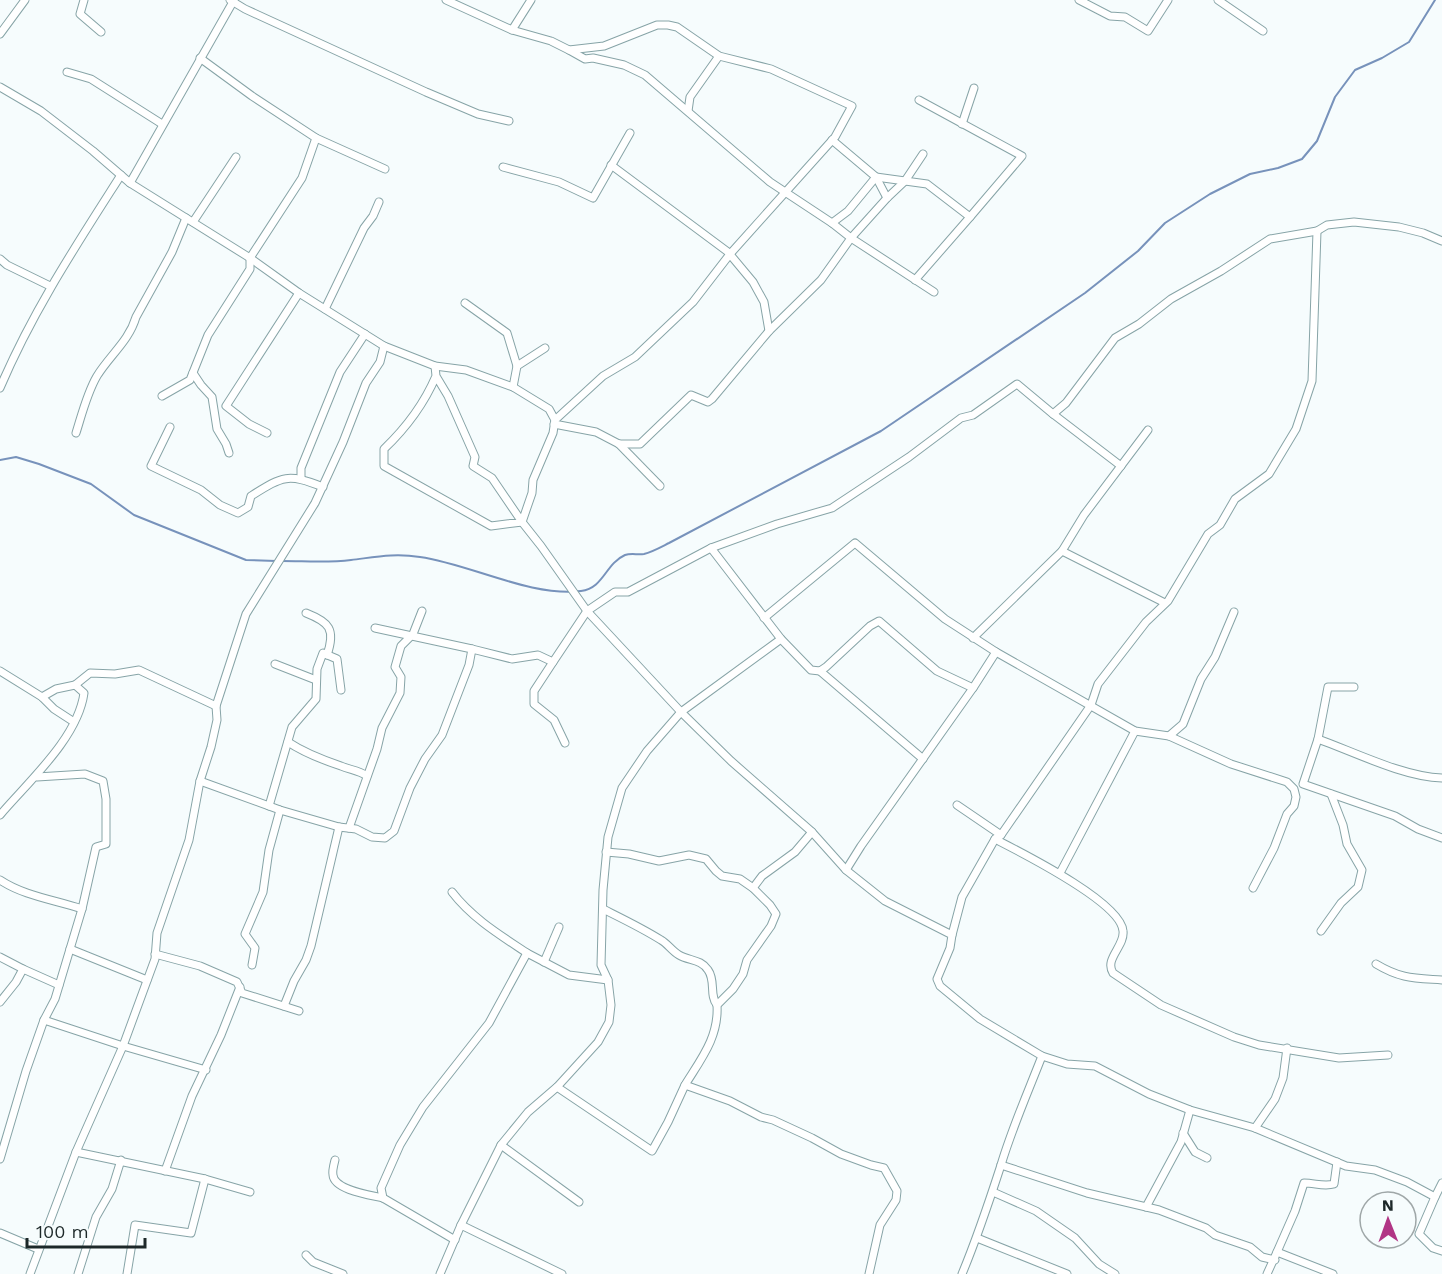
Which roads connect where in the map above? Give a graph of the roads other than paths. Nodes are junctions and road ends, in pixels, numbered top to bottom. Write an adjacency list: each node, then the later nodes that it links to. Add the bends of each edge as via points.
1 (25, 0): 12 (street)
2 (84, 0): 11 (street, via 80,14)
3 (446, 0): 9 (street)
4 (531, 0): 9 (street)
5 (1079, 0): 6 (street, via 1110,16 1125,17 1148,31)
6 (1168, 0)
7 (1218, 0): 10 (street)
8 (233, 1): 15 (street); 23 (street, via 426,92 478,114)
9 (512, 30): 13 (street)
10 (1263, 31)
11 (101, 32)
12 (0, 33)
13 (569, 50): 14 (street, via 604,46 657,25 668,25 677,27); 21 (street, via 585,59 624,65 645,75)
14 (718, 56): 19 (street); 28 (street, via 771,69 852,106)
15 (200, 58): 25 (street); 27 (street)
16 (67, 72): 25 (street, via 92,79)
17 (0, 87): 34 (street, via 41,111)
18 (974, 88): 24 (street)
19 (690, 97): 21 (street); 22 (street)
20 (920, 100): 24 (street)
21 (676, 102): 22 (street)
22 (688, 111): 38 (street)
23 (509, 121)
24 (962, 123): 41 (street, via 1022,156)
25 (162, 124): 37 (street)
26 (630, 133): 31 (street)
27 (316, 138): 33 (street); 49 (street, via 302,178)
28 (831, 140): 35 (street); 38 (street)
29 (923, 154): 36 (street)
30 (236, 157): 43 (street)
31 (611, 165): 32 (street, via 593,198 559,183); 48 (street)
32 (503, 168)
33 (385, 169)
34 (121, 176): 37 (street); 52 (street)
35 (876, 177): 36 (street); 39 (street); 44 (street, via 848,212)
36 (905, 181): 39 (street); 41 (street, via 927,184)
37 (130, 183): 42 (street)
38 (786, 192): 44 (street); 48 (street)
39 (887, 198): 46 (street)
40 (380, 202): 56 (street)
41 (970, 217): 51 (street)
42 (186, 218): 43 (street); 73 (street, via 124,343 97,375)
43 (193, 222): 49 (street)
44 (832, 223): 46 (street)
45 (1317, 231): 47 (street, via 1328,225 1354,222 1415,231); 69 (street, via 1270,239 1221,272 1171,298 1115,338 1066,403); 84 (street, via 1312,381 1296,429 1269,474 1235,499 1220,525 1208,534)
46 (851, 238): 51 (street); 57 (street, via 821,280)
47 (1442, 241)
48 (730, 254): 57 (street, via 764,302); 70 (street, via 693,302 657,337 635,357 603,376)
49 (250, 258): 54 (street); 64 (street, via 250,269 208,335)
50 (0, 259): 52 (street)
51 (915, 280): 53 (street)
52 (50, 286): 63 (street)
53 (934, 292)
54 (299, 293): 56 (street); 74 (street, via 226,406)
55 (465, 303): 62 (street, via 507,333)
56 (325, 309): 58 (street)
57 (769, 331): 75 (street, via 712,399 708,402 691,395 640,444)
58 (365, 334): 59 (street); 78 (street, via 340,372)
59 (384, 346): 61 (street); 80 (street)
60 (544, 348): 62 (street)
61 (435, 366): 65 (street); 66 (street, via 466,370)
62 (517, 366): 66 (street)
63 (3, 373): 67 (street)
64 (193, 373): 68 (street, via 190,380); 76 (street, via 212,397 217,429)
65 (436, 376): 81 (street, via 475,457 473,466 492,478); 81 (street, via 412,418 384,449 384,466 491,526)
66 (513, 387): 70 (street, via 549,410)
67 (0, 388)
68 (162, 396)
69 (1053, 414): 77 (street); 82 (street, via 1017,384 832,508)
70 (555, 422): 75 (street, via 596,432); 81 (street)
71 (171, 427): 78 (street, via 151,466 238,513 248,507 251,496 275,481)
72 (1149, 430): 77 (street)
73 (76, 433)
74 (267, 434)
75 (619, 444): 79 (street)
76 (229, 453)
77 (1121, 466): 83 (street)
78 (301, 478): 80 (street)
79 (660, 486)
80 (323, 487): 108 (street, via 246,615)
81 (522, 522): 86 (street)
82 (711, 548): 86 (street, via 628,592 615,592); 89 (street)
83 (1062, 551): 84 (street); 92 (street)
84 (1165, 603): 107 (street, via 1098,684)
85 (422, 611): 91 (street)
86 (587, 611): 97 (street); 109 (street)
87 (1234, 612): 112 (street, via 1183,724)
88 (306, 613): 96 (street, via 331,629 332,642)
89 (764, 618): 92 (street, via 855,543); 93 (street)
90 (375, 628): 91 (street)
91 (410, 637): 94 (street); 117 (street, via 401,646 395,667 401,677 400,693 382,728)
92 (973, 638): 95 (street)
93 (781, 639): 100 (street, via 811,670); 109 (street)
94 (472, 649): 97 (street, via 512,659 538,655); 129 (street, via 442,735 410,788 394,831 385,838)
95 (996, 652): 104 (street); 107 (street)
96 (327, 654): 101 (street, via 323,653); 105 (street, via 337,659)
97 (553, 662): 115 (street, via 534,691 534,704 554,720)
98 (275, 664): 101 (street)
99 (0, 671): 106 (street)
100 (820, 671): 104 (street, via 879,621 937,671); 116 (street)
101 (316, 680): 114 (street, via 316,699 292,727)
102 (75, 686): 106 (street, via 56,689); 108 (street, via 90,673 139,670); 110 (street, via 84,693)
103 (1354, 687): 113 (street, via 1328,687)
104 (973, 688): 116 (street)
105 (341, 690)
106 (42, 697): 110 (street)
107 (1091, 705): 111 (street); 131 (street)
108 (216, 706): 120 (street, via 217,720)
109 (681, 712): 130 (street); 133 (street, via 622,788)
110 (74, 722): 118 (street)
111 (1135, 731): 112 (street); 135 (street)
112 (1169, 736): 122 (street, via 1231,764 1287,782)
113 (1318, 739): 119 (street, via 1401,769); 121 (street)
114 (288, 742): 117 (street); 125 (street)
115 (565, 743)
116 (923, 759): 134 (street)
117 (368, 776): 129 (street)
118 (37, 777): 127 (street); 140 (street, via 85,774 103,781 106,844 96,847)
119 (1442, 778)
120 (200, 781): 125 (street); 147 (street, via 189,840 158,933)
121 (1303, 784): 122 (street); 123 (street)
122 (1294, 789): 138 (street, via 1294,806)
123 (1330, 794): 132 (street, via 1395,816); 143 (street, via 1347,844 1362,870 1358,887)
124 (957, 805): 131 (street)
125 (269, 806): 126 (street)
126 (280, 810): 128 (street); 150 (street, via 263,892 246,934 255,948)
127 (0, 816)
128 (339, 827): 129 (street); 160 (street, via 311,946)
129 (349, 828)
130 (812, 832): 134 (street); 137 (street)
131 (998, 837): 135 (street); 144 (street, via 962,897)
132 (1442, 838)
133 (606, 852): 137 (street, via 659,861 689,855 706,859 722,876 740,879); 141 (street)
134 (846, 870): 144 (street, via 885,901)
135 (1060, 873): 164 (street, via 1120,922 1124,930 1110,963 1113,973 1161,1005 1234,1037)
136 (0, 880): 140 (street, via 34,896)
137 (753, 888): 159 (street, via 776,914 747,960 743,974)
138 (1253, 888)
139 (452, 892): 146 (street, via 494,932)
140 (82, 909): 145 (street)
141 (603, 909): 154 (street, via 601,965); 159 (street, via 642,928 676,953 698,960 713,981 713,1000)
142 (559, 927): 149 (street)
143 (1321, 931)
144 (952, 935): 165 (street, via 937,979 940,986 980,1019)
145 (70, 949): 153 (street); 156 (street)
146 (527, 953): 149 (street); 188 (street, via 489,1023 423,1107 400,1145 381,1188)
147 (155, 954): 153 (street); 157 (street, via 200,966 237,982)
148 (0, 957): 152 (street)
149 (544, 962): 154 (street, via 568,975)
150 (252, 964)
151 (1377, 964): 155 (street, via 1395,975)
152 (23, 969): 156 (street); 158 (street)
153 (147, 980): 163 (street)
154 (608, 980): 169 (street, via 609,1022 598,1042)
155 (1442, 980)
156 (59, 985): 162 (street)
157 (240, 987): 160 (street, via 242,993); 167 (street)
158 (0, 1002)
159 (717, 1005): 168 (street, via 718,1020 710,1043)
160 (284, 1006): 161 (street)
161 (299, 1011)
162 (44, 1020): 163 (street); 173 (street)
163 (123, 1046): 167 (street); 175 (street)
164 (1287, 1048): 166 (street, via 1338,1058); 171 (street, via 1275,1099)
165 (1042, 1056): 170 (street, via 1067,1064 1095,1066); 181 (street)
166 (1388, 1056)
167 (206, 1070): 182 (street, via 192,1096)
168 (685, 1085): 169 (street, via 652,1151); 205 (street, via 773,1120 841,1154 885,1168 897,1191 896,1200 880,1225)
169 (557, 1087): 174 (street, via 528,1112)
170 (1190, 1110): 171 (street); 172 (street)
171 (1255, 1128): 180 (street)
172 (1183, 1133): 176 (street, via 1195,1152); 190 (street)
173 (3, 1140): 177 (street)
174 (501, 1145): 189 (street); 191 (street)
175 (76, 1152): 178 (street); 195 (street)
176 (1207, 1158)
177 (0, 1159)
178 (121, 1160): 182 (street); 200 (street, via 112,1189 96,1217)
179 (335, 1160): 188 (street, via 333,1176 337,1184)
180 (1337, 1162): 187 (street, via 1375,1170); 198 (street, via 1334,1184 1304,1183)
181 (1001, 1164): 186 (street); 190 (street, via 1086,1193)
182 (165, 1171): 183 (street)
183 (205, 1179): 185 (street); 201 (street, via 191,1233 135,1225)
184 (1442, 1183): 187 (street)
185 (250, 1192)
186 (993, 1192): 193 (street); 208 (street, via 1035,1211 1075,1238 1099,1264)
187 (1435, 1197): 196 (street, via 1419,1234)
188 (383, 1198): 194 (street)
189 (579, 1202)
190 (1146, 1207): 198 (street, via 1250,1247 1262,1257)
191 (460, 1225): 194 (street); 204 (street)
192 (0, 1233): 195 (street)
193 (977, 1238): 206 (street); 207 (street)
194 (455, 1240): 203 (street)
195 (38, 1249): 199 (street)
196 (1442, 1251)
197 (306, 1255): 202 (street, via 313,1262)
198 (1276, 1256): 209 (street); 210 (street)
199 (30, 1274)
200 (78, 1274)
201 (127, 1274)
202 (343, 1274)
203 (440, 1274)
204 (562, 1274)
205 (868, 1274)
206 (962, 1274)
207 (1067, 1274)
208 (1115, 1274)
209 (1267, 1274)
210 (1333, 1274)

